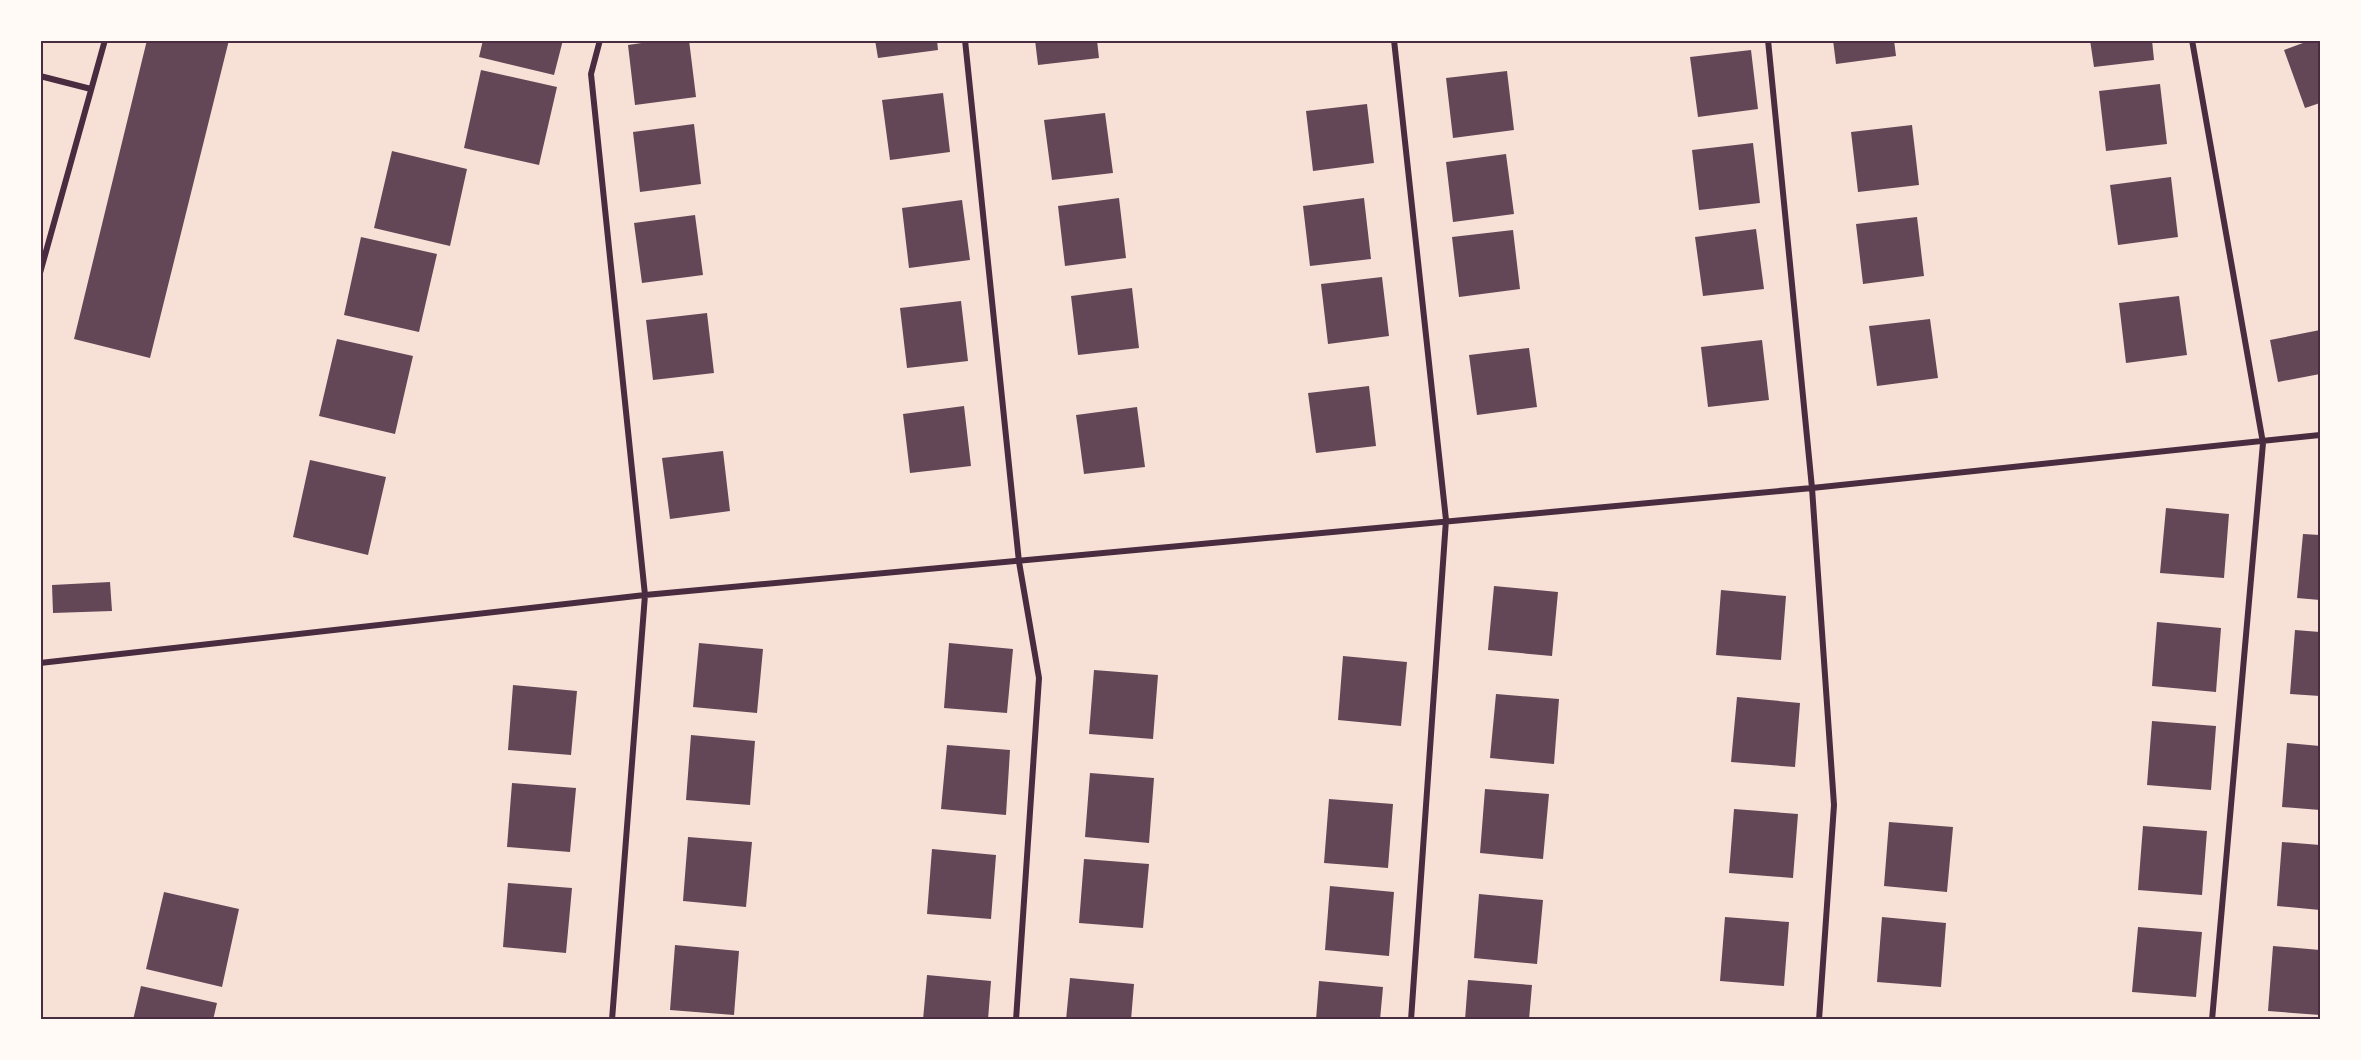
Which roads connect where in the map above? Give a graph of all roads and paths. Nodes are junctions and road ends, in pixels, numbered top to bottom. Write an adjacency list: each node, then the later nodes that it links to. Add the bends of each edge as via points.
1 (105, 40): 8 (street)
2 (600, 40): 15 (street, via 591,74)
3 (965, 40): 14 (street)
4 (1394, 40): 13 (street)
5 (1768, 40): 12 (street)
6 (2192, 40): 11 (street)
7 (40, 76): 8 (street)
8 (91, 89): 9 (street)
9 (40, 273)
10 (2320, 435): 11 (street)
11 (2263, 442): 12 (street); 21 (street)
12 (1812, 488): 13 (street); 20 (street, via 1834,805)
13 (1446, 520): 14 (street); 19 (street)
14 (1019, 562): 15 (street); 18 (street, via 1039,678)
15 (645, 595): 16 (street); 17 (street)
16 (40, 663)
17 (612, 1020)
18 (1016, 1020)
19 (1411, 1020)
20 (1819, 1020)
21 (2212, 1020)

